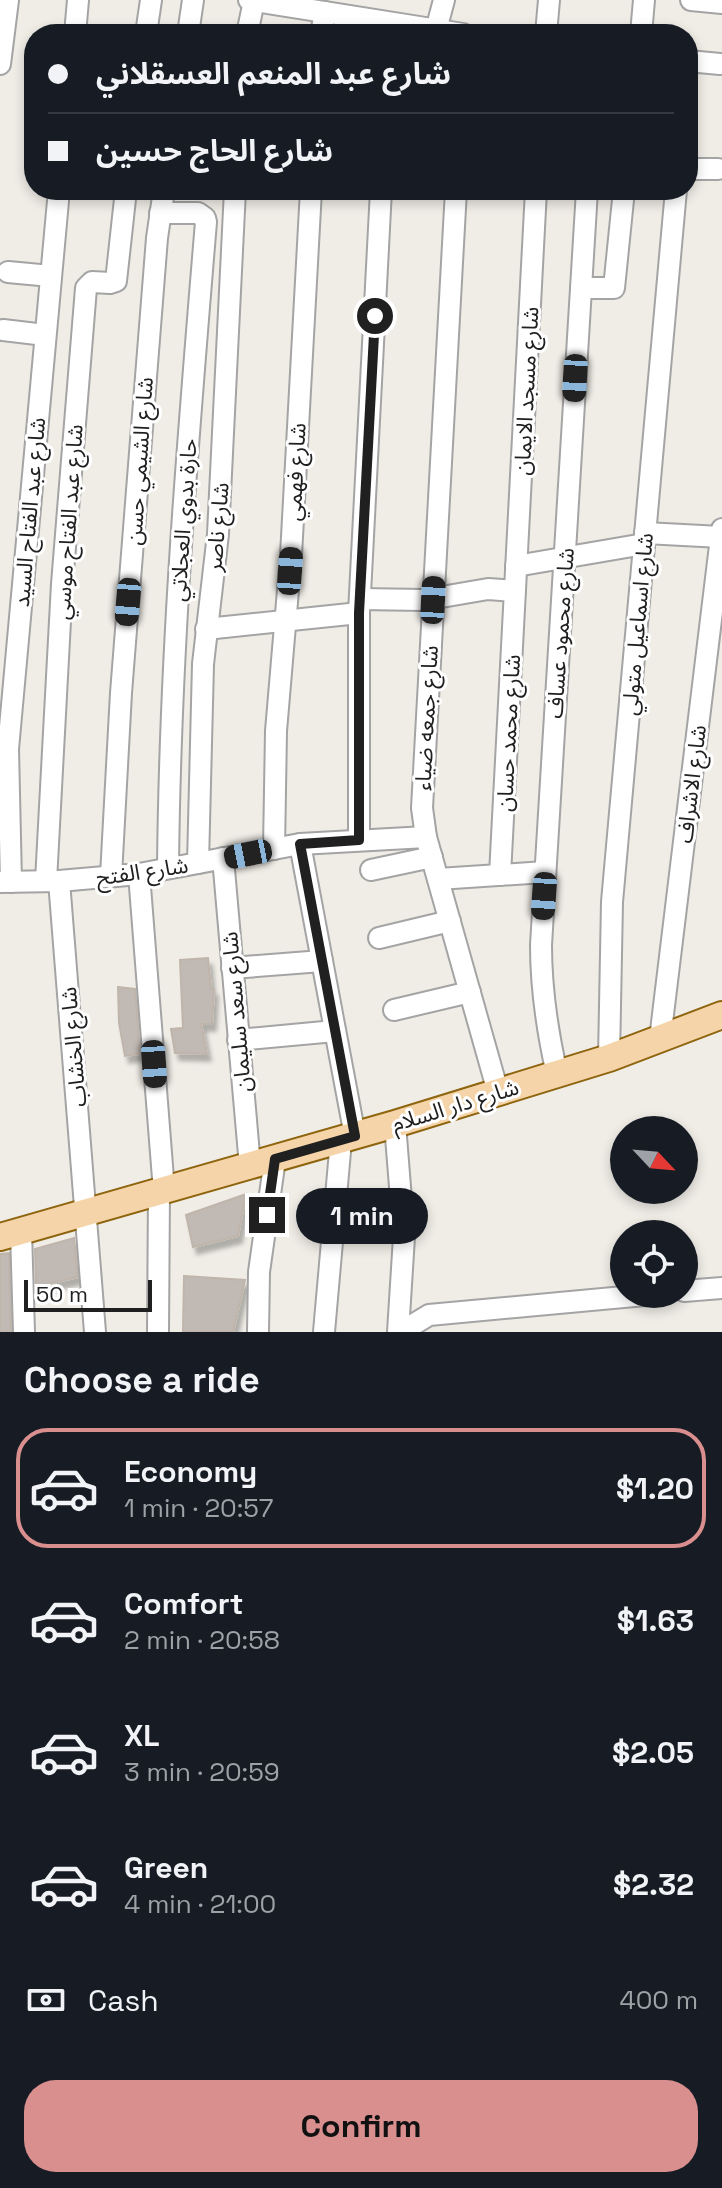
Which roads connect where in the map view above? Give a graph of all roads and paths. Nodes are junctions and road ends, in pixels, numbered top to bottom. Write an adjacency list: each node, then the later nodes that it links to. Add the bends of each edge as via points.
1 (8, 0): 22 (street)
2 (78, 0): 12 (street)
3 (151, 0): 13 (street)
4 (193, 0): 14 (street)
5 (444, 0): 18 (street)
6 (549, 0): 19 (street)
7 (644, 0): 20 (street)
8 (691, 0): 10 (street)
9 (252, 1): 11 (street); 15 (street)
10 (722, 3)
11 (325, 12): 16 (street); 17 (street)
12 (76, 24)
13 (147, 24)
14 (189, 24)
15 (249, 24)
16 (323, 24)
17 (366, 24)
18 (438, 24)
19 (547, 24)
20 (642, 24)
21 (698, 62): 23 (street)
22 (0, 64)
23 (720, 64)
24 (698, 169): 25 (street)
25 (718, 169)
26 (58, 200): 39 (street, شارع عبد الفتاح السيد)
27 (125, 200): 67 (street, شارع عبد الفتاح موسي, via 116,281 92,282 86,288 62,584)
28 (162, 200): 37 (street, شارع الشيمي حسن)
29 (235, 200): 52 (street, شارع ناصر, via 218,534)
30 (310, 200): 51 (street, شارع فهمي)
31 (380, 200): 50 (street)
32 (455, 200): 49 (street, شارع جمعه ضياء)
33 (535, 200): 47 (street, شارع مسجد الايمان)
34 (586, 200): 40 (street, شارع محمود عساف)
35 (623, 200): 40 (street, via 614,288)
36 (675, 200): 45 (street, شارع اسماعيل متولي)
37 (160, 213): 60 (street, حارة بدوي العجلاتي, via 198,213 206,222 180,546); 65 (street, شارع الشيمي حسن)
38 (8, 272): 39 (street)
39 (51, 276): 42 (street, شارع عبد الفتاح السيد)
40 (581, 288): 46 (street, شارع محمود عساف)
41 (3, 330): 42 (street)
42 (45, 335): 68 (street, شارع عبد الفتاح السيد, via 8,749)
43 (722, 529): 44 (street, شارع الاشراف)
44 (721, 537): 45 (street); 77 (street, شارع الاشراف)
45 (645, 538): 46 (street); 79 (street, شارع اسماعيل متولي, via 612,902)
46 (564, 558): 47 (street); 62 (street, شارع محمود عساف)
47 (516, 566): 48 (street, شارع مسجد الايمان)
48 (515, 591): 49 (street, via 480,590); 64 (street, شارع محمد حسان)
49 (433, 600): 50 (street); 53 (street, شارع جمعه ضياء, via 422,799)
50 (360, 606): 51 (street); 54 (street)
51 (286, 620): 52 (street); 56 (street, شارع فهمي, via 276,731)
52 (206, 629): 59 (street, شارع ناصر)
53 (426, 837): 54 (street, شارع الفتح); 57 (street, شارع جمعه ضياء)
54 (359, 840): 55 (street, شارع الفتح)
55 (300, 844): 56 (street, شارع الفتح); 71 (street)
56 (274, 849): 58 (street, شارع الفتح)
57 (432, 857): 61 (street); 66 (street, شارع جمعه ضياء)
58 (223, 858): 59 (street, شارع الفتح); 72 (street, شارع سعد سليمان)
59 (198, 863): 60 (street, شارع الفتح)
60 (168, 868): 63 (street, شارع الفتح)
61 (371, 870)
62 (545, 872): 64 (street); 80 (street, شارع محمود عساف, via 541,988)
63 (139, 874): 65 (street, شارع الفتح); 85 (street)
64 (500, 875): 66 (street)
65 (111, 876): 67 (street, شارع الفتح)
66 (438, 879): 69 (street, شارع جمعه ضياء)
67 (52, 881): 68 (street, شارع الفتح); 86 (street, شارع الخشاب)
68 (5, 882)
69 (450, 921): 70 (street); 73 (street, شارع جمعه ضياء)
70 (379, 938)
71 (322, 961): 72 (street); 76 (street)
72 (232, 968): 78 (street, شارع سعد سليمان)
73 (470, 992): 75 (street); 81 (street, شارع جمعه ضياء)
74 (721, 1009): 77 (main road, شارع دار السلام)
75 (394, 1010)
76 (335, 1031): 78 (street); 83 (street)
77 (660, 1039): 79 (main road, شارع دار السلام)
78 (238, 1040): 84 (street, شارع سعد سليمان)
79 (609, 1058): 80 (main road, شارع دار السلام)
80 (557, 1074): 81 (main road, شارع دار السلام)
81 (498, 1092): 82 (main road, شارع دار السلام)
82 (395, 1124): 83 (main road, شارع دار السلام); 96 (street, via 404,1237)
83 (348, 1138): 84 (main road, شارع دار السلام); 95 (street)
84 (263, 1162): 85 (main road, شارع دار السلام); 94 (street, شارع سعد سليمان)
85 (161, 1192): 86 (main road, شارع دار السلام); 93 (street)
86 (87, 1213): 87 (main road, شارع دار السلام); 92 (street, شارع الخشاب)
87 (5, 1232): 91 (street)
88 (722, 1288): 89 (street)
89 (698, 1290)
90 (610, 1298): 96 (street, via 429,1315)
91 (24, 1332)
92 (95, 1332)
93 (158, 1332)
94 (258, 1332)
95 (324, 1332)
96 (399, 1332)

